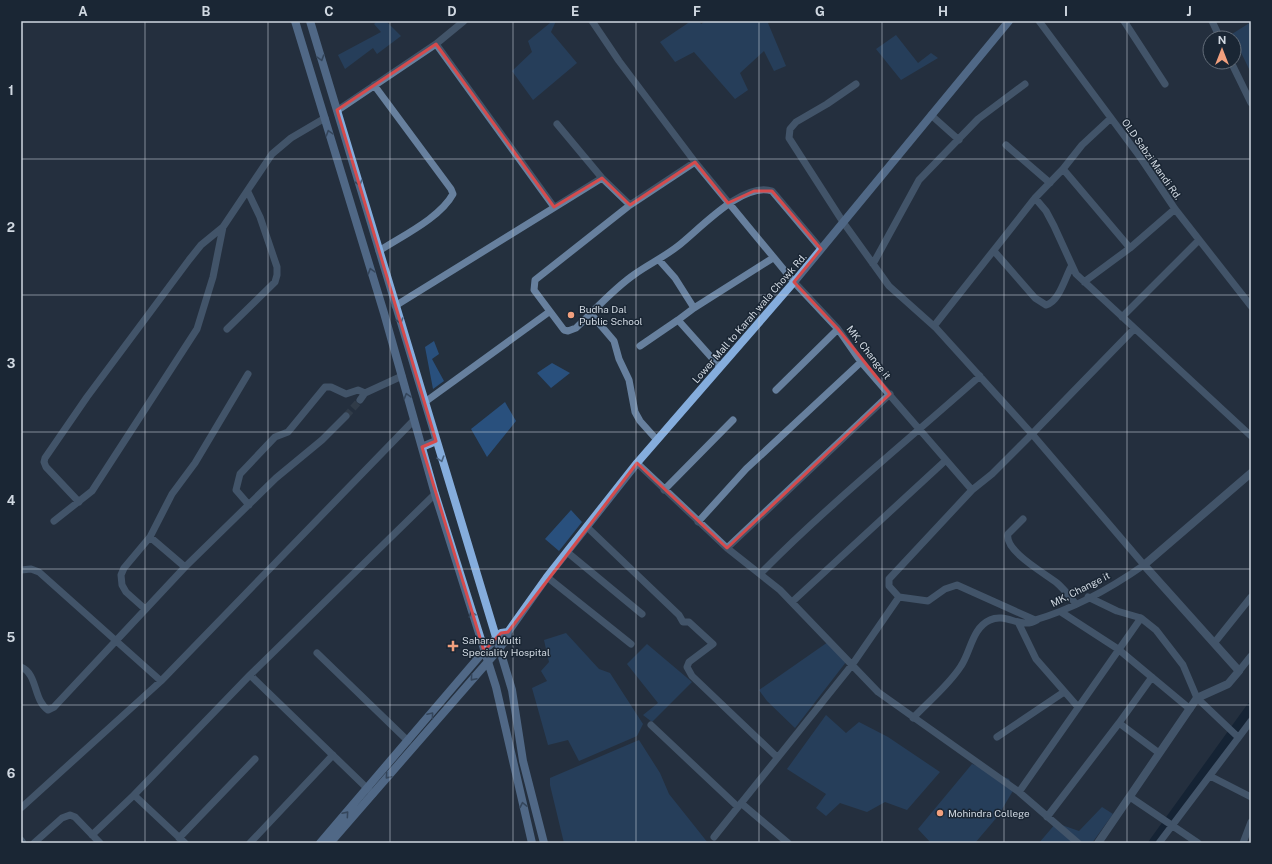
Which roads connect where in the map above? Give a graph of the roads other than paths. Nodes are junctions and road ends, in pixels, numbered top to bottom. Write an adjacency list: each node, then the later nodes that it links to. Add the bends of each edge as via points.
1 (295, 21): 17 (main road)
2 (310, 21): 15 (main road, one-way to 15)
3 (464, 21): 8 (street)
4 (592, 21): 22 (street, MK, Change it)
5 (1009, 21): 16 (main road, Lower Mall to Karah wala Chowk Rd.)
6 (1039, 21): 18 (street, OLD Sabzi Mandi Rd.)
7 (1124, 21): 12 (street)
8 (436, 44): 13 (street); 30 (street)
9 (1234, 70): 14 (street)
10 (856, 84): 32 (street, via 796,122 788,134)
11 (1025, 84): 20 (street, via 978,119)
12 (1165, 84)
13 (374, 85): 15 (street); 37 (street, via 453,194 448,204 433,216)
14 (1251, 103)
15 (337, 110): 37 (main road, one-way to 37)
16 (931, 115): 20 (street); 32 (main road, Lower Mall to Karah wala Chowk Rd.)
17 (325, 118): 26 (street, via 282,144 272,154); 60 (main road, one-way to 17)
18 (1111, 118): 23 (street, via 1082,145); 31 (street, OLD Sabzi Mandi Rd.)
19 (557, 124): 24 (street)
20 (958, 140): 41 (street, via 919,180)
21 (1006, 145): 25 (street)
22 (695, 162): 28 (street, MK, Change it); 29 (street)
23 (1064, 169): 25 (street); 35 (street)
24 (602, 178): 29 (street); 30 (street)
25 (1050, 183): 27 (street)
26 (248, 192): 33 (street); 54 (street, via 260,217 277,267 277,275 275,282)
27 (1035, 198): 38 (street); 42 (street, via 1054,226)
28 (728, 203): 36 (street, via 754,191 765,188 772,191); 39 (street, MK, Change it); 40 (street)
29 (630, 205): 48 (street, via 535,280 534,290)
30 (554, 207): 45 (street)
31 (1175, 210): 34 (street, OLD Sabzi Mandi Rd.); 35 (street)
32 (843, 222): 36 (main road, Lower Mall to Karah wala Chowk Rd.); 41 (street)
33 (223, 227): 82 (street, via 213,277 197,329 106,471 92,491); 82 (street, via 201,245 189,260 87,397 46,458 46,467)
34 (1199, 240): 46 (street, OLD Sabzi Mandi Rd.); 50 (street)
35 (1130, 248): 44 (street)
36 (821, 249): 43 (main road, Lower Mall to Karah wala Chowk Rd.)
37 (379, 250): 45 (main road)
38 (994, 251): 42 (street, via 1035,298 1046,305 1056,299); 52 (street)
39 (773, 258): 43 (street, MK, Change it); 47 (street)
40 (659, 260): 47 (street, via 675,278); 49 (street, via 634,274)
41 (873, 264): 52 (street, via 889,286)
42 (1071, 267): 44 (street)
43 (794, 282): 55 (street, MK, Change it); 58 (main road, Lower Mall to Karah wala Chowk Rd.)
44 (1084, 282): 50 (street)
45 (395, 306): 66 (main road, one-way to 66)
46 (1251, 306)
47 (694, 308): 51 (street)
48 (549, 312): 49 (street, via 564,330 568,331 576,328); 66 (street)
49 (591, 314): 73 (street, via 614,341 629,380 635,412)
50 (1122, 318): 53 (street)
51 (678, 320): 56 (street); 58 (street)
52 (934, 326): 61 (street)
53 (1134, 328): 71 (street); 72 (street)
54 (228, 329)
55 (838, 329): 57 (street, MK, Change it); 62 (street)
56 (640, 346)
57 (861, 362): 64 (street, MK, Change it); 86 (street, via 746,469)
58 (720, 367): 73 (main road, Lower Mall to Karah wala Chowk Rd.)
59 (248, 374): 88 (street, via 198,457 172,494)
60 (402, 376): 63 (street); 68 (main road, one-way to 60)
61 (980, 376): 70 (street); 71 (street)
62 (776, 390)
63 (365, 393): 65 (street); 83 (street, via 358,390 346,394 325,387 288,432 275,437 240,474 236,490)
64 (890, 394): 70 (street, MK, Change it); 89 (street)
65 (360, 400)
66 (425, 402): 74 (main road)
67 (346, 416): 83 (street)
68 (414, 420): 75 (main road); 123 (street)
69 (733, 420): 79 (street)
70 (920, 429): 76 (street, MK, Change it); 94 (street, via 844,493)
71 (1032, 434): 80 (street); 91 (street)
72 (1251, 436)
73 (657, 440): 77 (main road, Lower Mall to Karah wala Chowk Rd.)
74 (436, 441): 75 (main road); 108 (main road, one-way to 108)
75 (422, 447): 81 (main road)
76 (946, 460): 80 (street, MK, Change it); 99 (street)
77 (637, 463): 79 (street); 87 (main road, Lower Mall to Karah wala Chowk Rd.)
78 (1251, 473): 91 (street)
79 (664, 490): 86 (street)
80 (972, 490): 96 (street, via 889,579 888,586)
81 (435, 494): 114 (main road, one-way to 81); 121 (street)
82 (79, 502): 85 (street)
83 (249, 505): 92 (street)
84 (1023, 519): 100 (street, via 1008,534 1009,541 1028,561 1058,583)
85 (54, 521)
86 (698, 522): 89 (street)
87 (587, 527): 90 (main road, Lower Mall to Karah wala Chowk Rd.); 137 (street, via 684,622 689,622 713,644 688,662 688,671)
88 (150, 536): 92 (street); 101 (street, via 121,575 126,592)
89 (727, 548): 94 (street)
90 (567, 552): 95 (main road, Lower Mall to Karah wala Chowk Rd.); 103 (street)
91 (1144, 565): 97 (street, MK, Change it); 110 (street)
92 (185, 566): 101 (street)
93 (21, 570): 109 (street, via 32,569 39,572)
94 (760, 574): 99 (street)
95 (547, 577): 107 (main road, Lower Mall to Karah wala Chowk Rd.); 111 (street)
96 (899, 597): 105 (street, via 928,601 945,589 957,585); 118 (street)
97 (1088, 597): 100 (street, MK, Change it); 104 (street, via 1117,611)
98 (1251, 597): 110 (street)
99 (792, 602): 118 (street)
100 (1076, 604): 102 (street, MK, Change it)
101 (145, 609): 109 (street)
102 (1060, 612): 105 (street, MK, Change it); 113 (street)
103 (642, 614)
104 (1141, 618): 113 (street); 125 (street, via 1156,630 1183,665)
105 (1035, 620): 106 (street, MK, Change it)
106 (1019, 624): 124 (street, via 1036,659); 128 (street, via 999,618 984,623 976,631 961,666)
107 (508, 632): 108 (main road, Lower Mall to Karah wala Chowk Rd., via 501,633); 112 (main road, Lower Mall to Karah wala Chowk Rd.)
108 (496, 638): 112 (main road); 114 (main road, Lower Mall to Karah wala Chowk Rd.)
109 (116, 640): 119 (street, via 54,707 48,710 43,706 31,676); 123 (street)
110 (1215, 642): 120 (street)
111 (631, 644)
112 (499, 649): 117 (main road, Lower Mall to Karah wala Chowk Rd.); 161 (main road, via 512,690 523,761)
113 (1118, 649): 122 (street); 126 (street)
114 (484, 651): 117 (main road); 134 (main road, Lower Mall to Karah wala Chowk Rd., one-way to 114)
115 (317, 653): 134 (street)
116 (1251, 656): 120 (street)
117 (487, 662): 140 (main road, Lower Mall to Karah wala Chowk Rd., one-way to 140); 160 (main road, one-way to 117, via 505,725)
118 (852, 665): 128 (street, via 878,692); 137 (street)
119 (21, 667)
120 (1239, 670): 125 (street, via 1228,684)
121 (250, 675): 136 (street); 142 (street)
122 (1152, 677): 127 (street); 130 (street)
123 (161, 681): 146 (street)
124 (1064, 692): 126 (street); 133 (street)
125 (1197, 698): 127 (street); 132 (street)
126 (1078, 707): 141 (street)
127 (1190, 709): 135 (street)
128 (913, 718): 141 (street)
129 (1251, 721): 132 (street)
130 (1119, 723): 135 (street); 147 (street)
131 (651, 725): 145 (street)
132 (1236, 735): 139 (street)
133 (997, 737)
134 (408, 741): 140 (main road, Lower Mall to Karah wala Chowk Rd.)
135 (1159, 753): 143 (street)
136 (333, 755): 140 (street); 157 (street)
137 (777, 757): 145 (street)
138 (254, 759): 153 (street)
139 (1210, 776): 144 (street); 149 (street)
140 (370, 791): 158 (main road, one-way to 140); 159 (main road)
141 (1019, 792): 147 (street)
142 (134, 795): 150 (street); 153 (street)
143 (1130, 797): 149 (street); 164 (street)
144 (1251, 797)
145 (739, 805): 151 (street); 162 (street)
146 (21, 808)
147 (1047, 817): 163 (street)
148 (1251, 822): 167 (street)
149 (1169, 824): 165 (street); 166 (street)
150 (92, 835): 155 (street, via 70,815 62,818); 156 (street)
151 (714, 837)
152 (21, 840): 154 (street)
153 (182, 840)
154 (22, 843)
155 (34, 843)
156 (100, 843)
157 (250, 843)
158 (320, 843)
159 (330, 843)
160 (532, 843)
161 (544, 843)
162 (788, 843)
163 (1078, 843)
164 (1098, 843)
165 (1159, 843)
166 (1198, 843)
167 (1243, 843)

